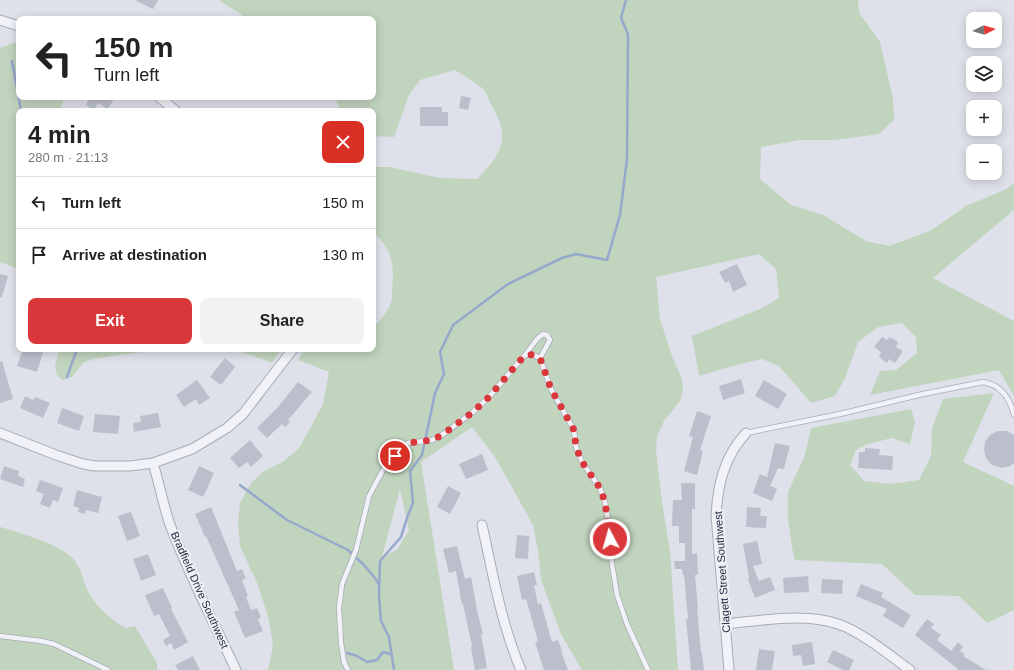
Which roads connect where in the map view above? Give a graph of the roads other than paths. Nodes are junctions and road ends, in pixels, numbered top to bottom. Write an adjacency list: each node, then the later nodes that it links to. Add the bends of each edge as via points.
1 (0, 20): 2 (street)
2 (16, 25)
3 (163, 100): 4 (street)
4 (172, 108)
5 (291, 352): 11 (street, via 243,414 227,428 192,449)
6 (525, 355): 7 (lane, via 532,354); 7 (lane, via 543,334 550,340); 17 (lane, via 473,412 432,440 401,446 384,468 369,496 356,550 342,584 339,608 341,643)
7 (540, 358): 19 (lane, via 551,389 574,430 576,447 582,462 600,488 605,502 617,596)
8 (1014, 415): 10 (lane, via 1004,393 998,387 983,382)
9 (0, 433): 11 (street, via 83,464 130,466)
10 (746, 433): 13 (street, Clagett Street Southwest, via 726,462 717,498 716,515)
11 (153, 463): 16 (street, Bradfield Drive Southwest, via 180,551)
12 (482, 525): 18 (street, via 502,617)
13 (725, 624): 20 (street, Clagett Street Southwest); 21 (street, via 822,620 852,630)
14 (0, 636): 15 (lane, via 54,644)
15 (108, 670)
16 (236, 670)
17 (348, 670)
18 (521, 670)
19 (648, 670)
20 (729, 670)
21 (910, 670)

